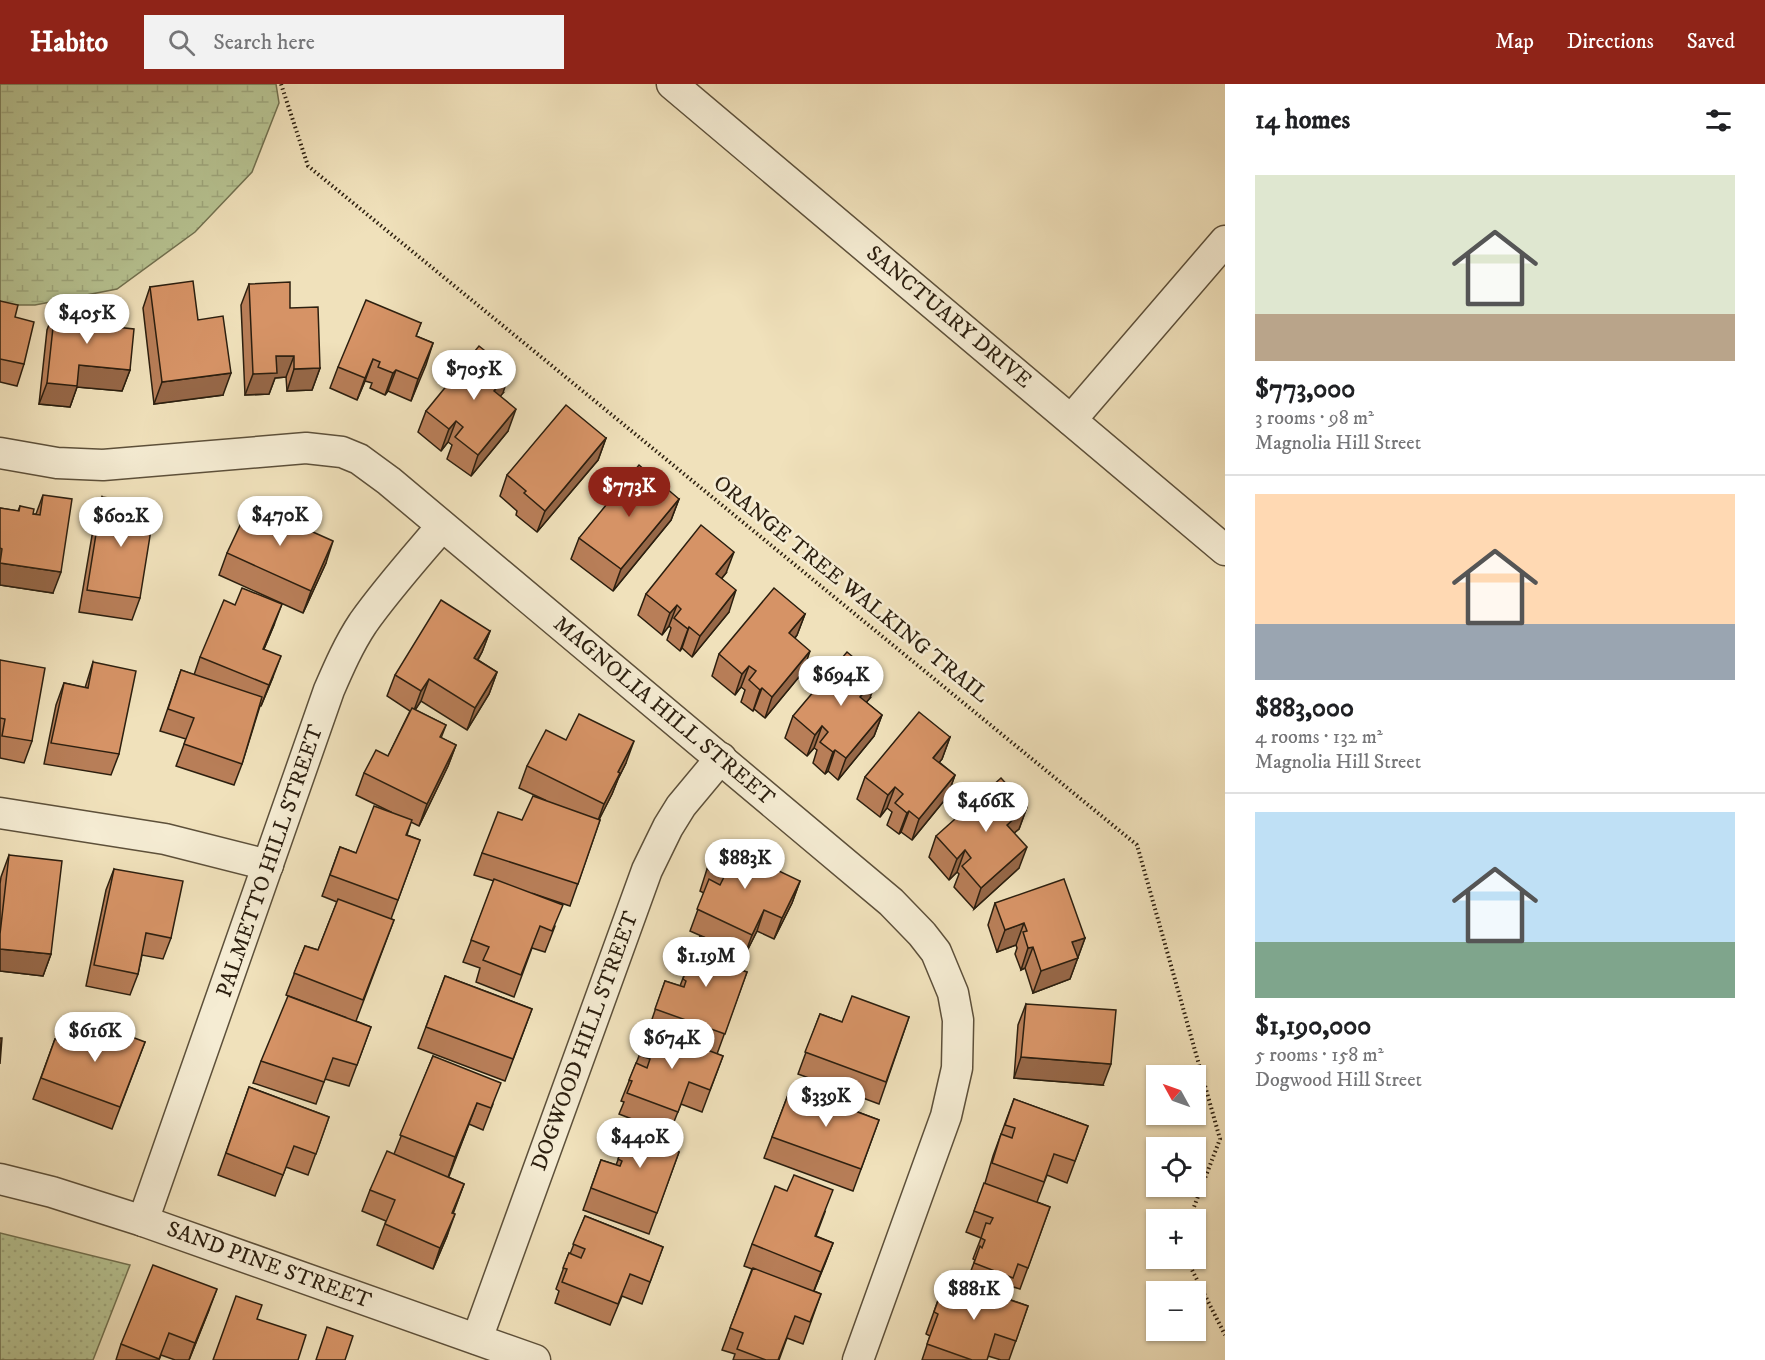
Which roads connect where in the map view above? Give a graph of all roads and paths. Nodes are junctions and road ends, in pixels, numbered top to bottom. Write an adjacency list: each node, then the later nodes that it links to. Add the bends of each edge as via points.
1 (281, 84): 12 (path, ORANGE TREE WALKING TRAIL, via 308,166 1137,845 1220,1139)
2 (672, 84): 4 (street, SANCTUARY DRIVE)
3 (1225, 241): 4 (street)
4 (1071, 420): 7 (street, SANCTUARY DRIVE)
5 (0, 453): 6 (street, MAGNOLIA HILL STREET, via 103,465 283,448 324,449 359,459)
6 (442, 526): 8 (street, MAGNOLIA HILL STREET); 10 (street, PALMETTO HILL STREET, via 377,604 350,646 330,690)
7 (1225, 550)
8 (721, 758): 16 (street, DOGWOOD HILL STREET, via 668,826 647,870); 18 (street, MAGNOLIA HILL STREET, via 907,918 936,952 953,993 958,1020 957,1068 946,1116)
9 (0, 813): 10 (street, via 165,839)
10 (268, 865): 13 (street, PALMETTO HILL STREET)
11 (0, 1179): 13 (street, SAND PINE STREET)
12 (1193, 1209)
13 (143, 1221): 16 (street, SAND PINE STREET)
14 (1192, 1269): 15 (path)
15 (1225, 1335)
16 (477, 1339): 17 (street, SAND PINE STREET)
17 (535, 1360)
18 (858, 1360)

